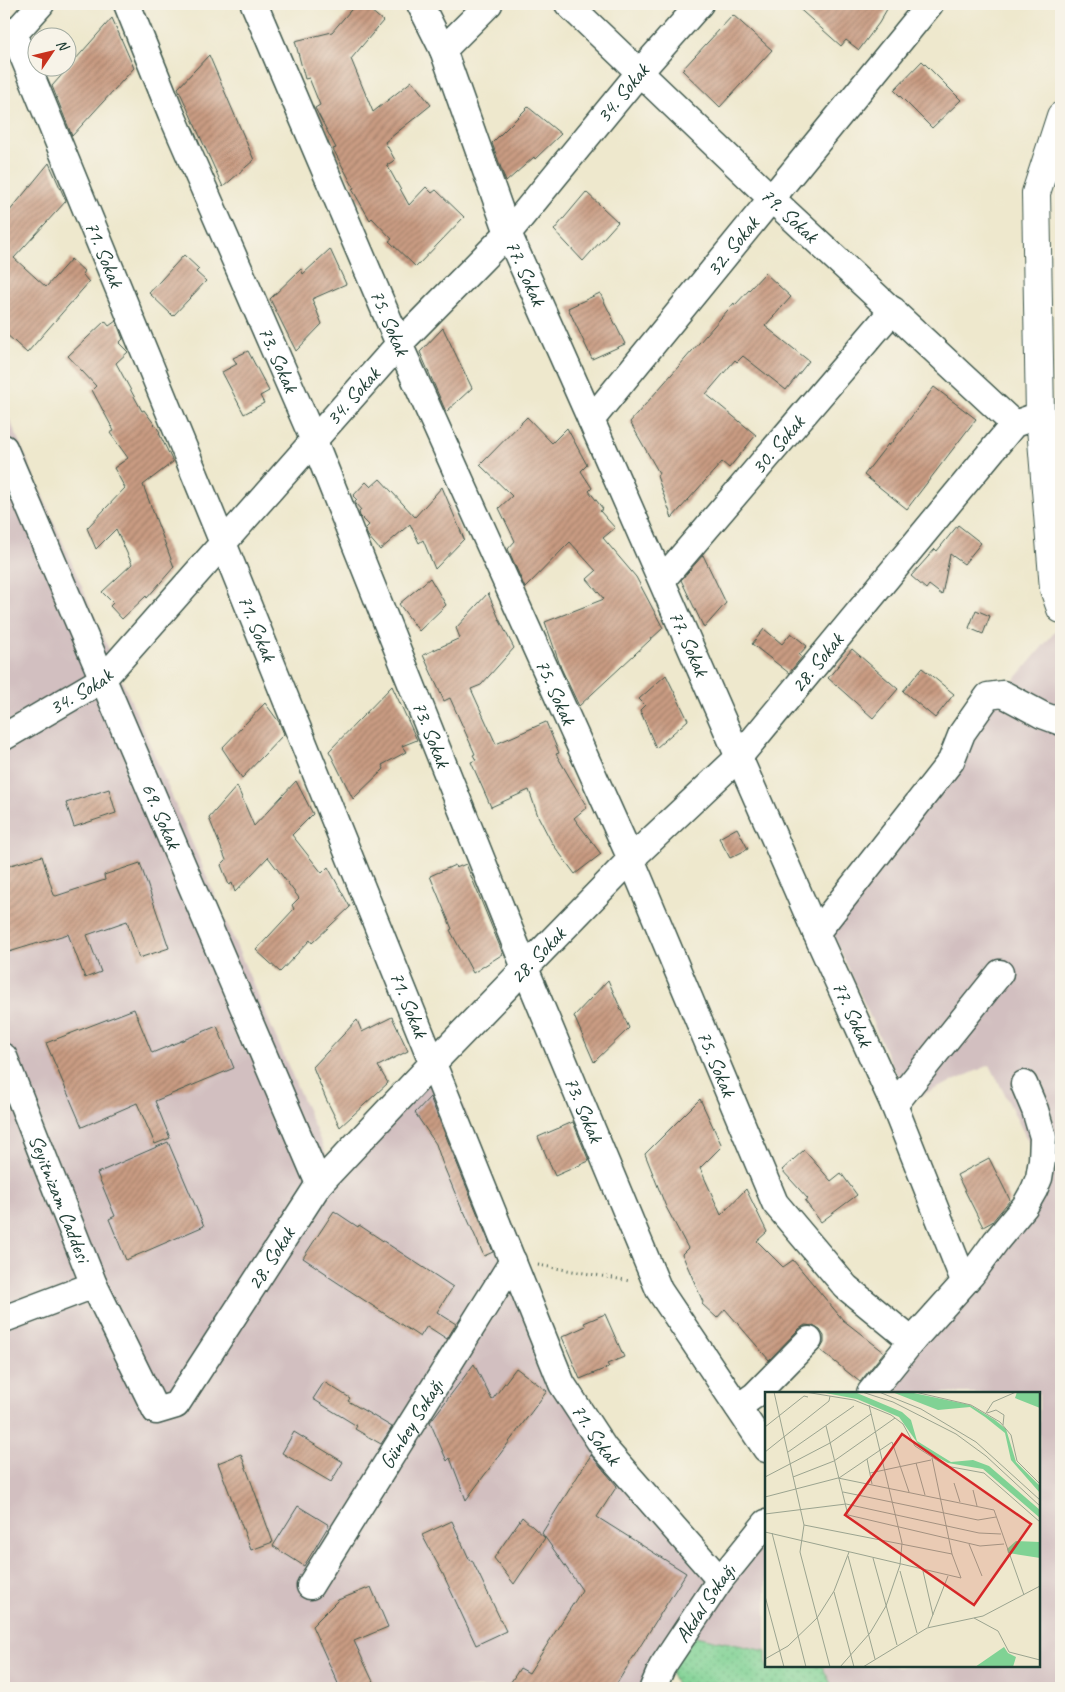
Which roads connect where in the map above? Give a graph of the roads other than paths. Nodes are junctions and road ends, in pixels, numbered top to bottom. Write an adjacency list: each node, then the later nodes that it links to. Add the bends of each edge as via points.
1 (42, 4): 21 (street, 71. Sokak, via 14,34)
2 (127, 4): 19 (street, 73. Sokak)
3 (254, 4): 15 (street, 75. Sokak)
4 (420, 4): 9 (street, 77. Sokak)
5 (489, 4): 9 (street)
6 (568, 4): 10 (street, 79. Sokak)
7 (700, 4): 10 (street, 34. Sokak)
8 (930, 4): 12 (street, 32. Sokak)
9 (443, 50): 13 (street, 77. Sokak)
10 (639, 73): 12 (street, 79. Sokak); 13 (street, 34. Sokak)
11 (1061, 116): 16 (main road, via 1036,193)
12 (772, 199): 14 (street, 79. Sokak); 17 (street, 32. Sokak)
13 (508, 233): 15 (street, 34. Sokak); 17 (street, 77. Sokak)
14 (893, 310): 18 (street, 79. Sokak); 22 (street, 30. Sokak)
15 (399, 344): 19 (street, 34. Sokak); 28 (street, 75. Sokak)
16 (1040, 416): 18 (street); 23 (main road, via 1054,589)
17 (592, 420): 22 (street, 77. Sokak)
18 (1014, 424): 27 (street, 28. Sokak)
19 (314, 441): 21 (street, 34. Sokak); 30 (street, 73. Sokak)
20 (4, 448): 24 (street, 69. Sokak)
21 (223, 543): 24 (street, 34. Sokak); 33 (street, 71. Sokak)
22 (662, 580): 27 (street, 77. Sokak)
23 (1061, 610)
24 (103, 679): 26 (street, 34. Sokak); 36 (street, 69. Sokak)
25 (1061, 722): 29 (street, via 1003,694 988,696 962,733 952,761)
26 (4, 737)
27 (739, 757): 28 (street, 28. Sokak); 29 (street, 77. Sokak)
28 (631, 859): 30 (street, 28. Sokak); 42 (street, 75. Sokak, via 775,1203 846,1287)
29 (816, 933): 35 (street, 77. Sokak)
30 (525, 968): 33 (street, 28. Sokak); 44 (street, 73. Sokak, via 659,1290)
31 (1000, 973): 35 (street)
32 (4, 1057): 39 (street, Seyitnizam Caddesi)
33 (433, 1063): 36 (street, 28. Sokak); 37 (street, 71. Sokak)
34 (1024, 1084): 38 (street, via 1043,1137 1039,1178 1025,1206)
35 (894, 1105): 38 (street, 77. Sokak)
36 (319, 1184): 39 (street, 28. Sokak, via 176,1404 156,1411)
37 (513, 1261): 47 (street, 71. Sokak, via 562,1384 604,1448); 48 (street, Günbey Sokağı)
38 (964, 1281): 42 (street)
39 (94, 1285): 40 (street)
40 (4, 1319)
41 (809, 1340): 44 (street, via 755,1395)
42 (912, 1341): 43 (street)
43 (871, 1392)
44 (738, 1407): 45 (street, 73. Sokak)
45 (765, 1448)
46 (765, 1524): 47 (street, Akdal Sokağı)
47 (720, 1580): 49 (street, Akdal Sokağı, via 662,1667)
48 (310, 1586)
49 (652, 1688)

